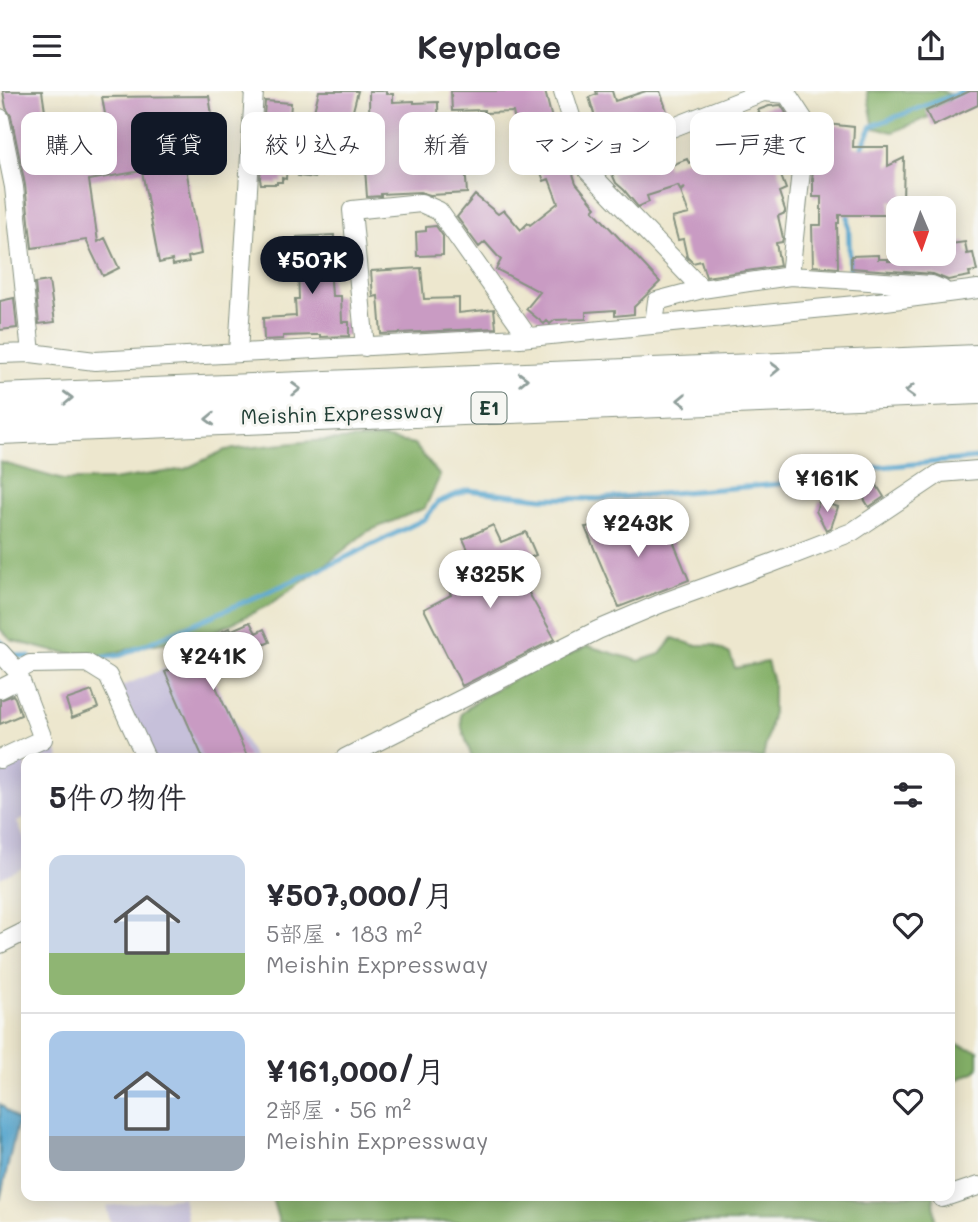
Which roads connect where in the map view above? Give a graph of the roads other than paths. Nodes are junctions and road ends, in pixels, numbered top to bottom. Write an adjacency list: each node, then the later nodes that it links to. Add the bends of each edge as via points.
1 (254, 91): 16 (street)
2 (563, 91): 3 (street)
3 (570, 112)
4 (0, 118): 15 (street, via 14,187)
5 (676, 126): 7 (street, via 763,92 787,94 807,123)
6 (592, 175): 8 (street)
7 (790, 276): 8 (street); 10 (street, via 932,285)
8 (702, 289): 11 (street, via 657,301)
9 (978, 289): 10 (street)
10 (949, 292): 11 (street)
11 (654, 324): 12 (street)
12 (528, 337): 14 (street); 14 (street, via 439,211 421,203 352,210)
13 (0, 343): 15 (street)
14 (365, 347): 16 (street)
15 (31, 353): 16 (street, via 95,361); 17 (street)
16 (238, 353)
17 (0, 354)
18 (978, 361): 20 (highway, Meishin Expressway / E1, one-way to 18)
19 (978, 388): 21 (highway, Meishin Expressway / E1, one-way to 21)
20 (0, 400)
21 (0, 428)
22 (978, 470): 27 (street, via 940,473 852,532 598,630)
23 (0, 652): 24 (street)
24 (19, 675): 25 (street); 26 (street, via 30,664 87,663 108,676); 28 (street, via 43,739)
25 (0, 689)
26 (144, 753)
27 (355, 753)
28 (0, 759)
29 (21, 934): 30 (street)
30 (0, 944)
31 (978, 1186): 32 (street)
32 (955, 1194)

